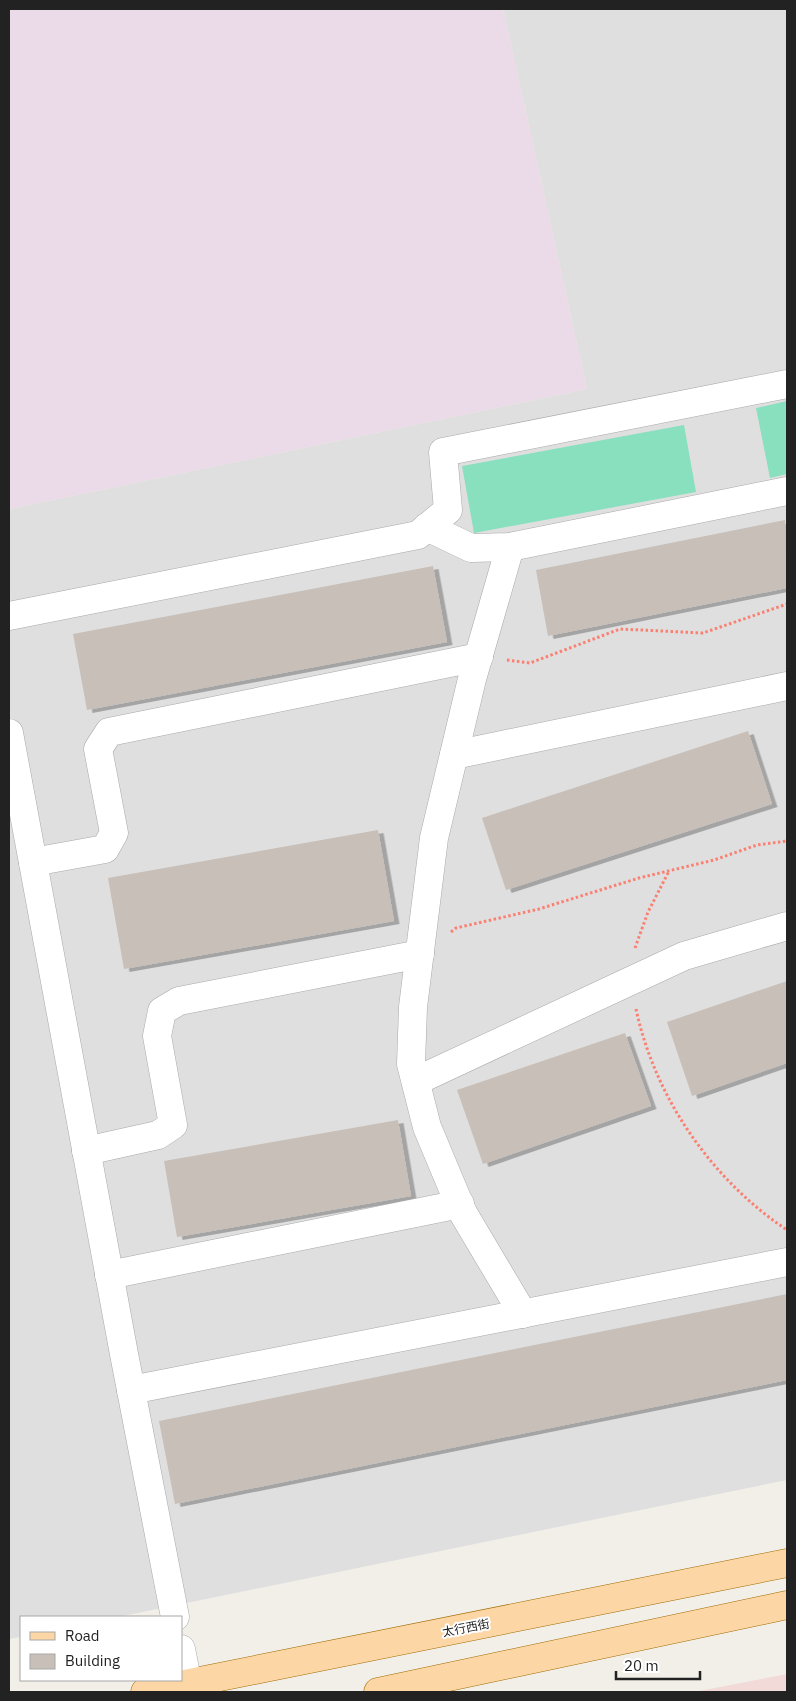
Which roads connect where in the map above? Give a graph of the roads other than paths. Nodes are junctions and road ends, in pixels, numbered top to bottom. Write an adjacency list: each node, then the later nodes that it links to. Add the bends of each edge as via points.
1 (787, 384): 3 (street, via 442,452 448,510)
2 (787, 491): 4 (street)
3 (427, 527): 4 (street, via 471,548); 5 (street, via 418,535)
4 (510, 546): 6 (street)
5 (9, 616)
6 (479, 657): 9 (street); 10 (street, via 109,732 98,748 114,834 105,849)
7 (787, 686): 9 (street)
8 (9, 733): 10 (street)
9 (454, 755): 12 (street, via 434,838)
10 (33, 862): 14 (street)
11 (787, 926): 13 (street, via 684,956)
12 (420, 954): 13 (street, via 413,1007 412,1054); 14 (street, via 179,1002 162,1011 157,1036 173,1125 158,1135)
13 (416, 1081): 15 (street, via 427,1128)
14 (86, 1151): 17 (street)
15 (460, 1204): 17 (street); 18 (street)
16 (787, 1262): 18 (street)
17 (109, 1275): 19 (street)
18 (523, 1314): 19 (street)
19 (131, 1390): 22 (street)
20 (787, 1563): 24 (main road, 太行西街)
21 (787, 1605): 26 (main road)
22 (175, 1616)
23 (182, 1654): 24 (street)
24 (188, 1684): 25 (main road, 太行西街)
25 (145, 1692)
26 (378, 1692)

